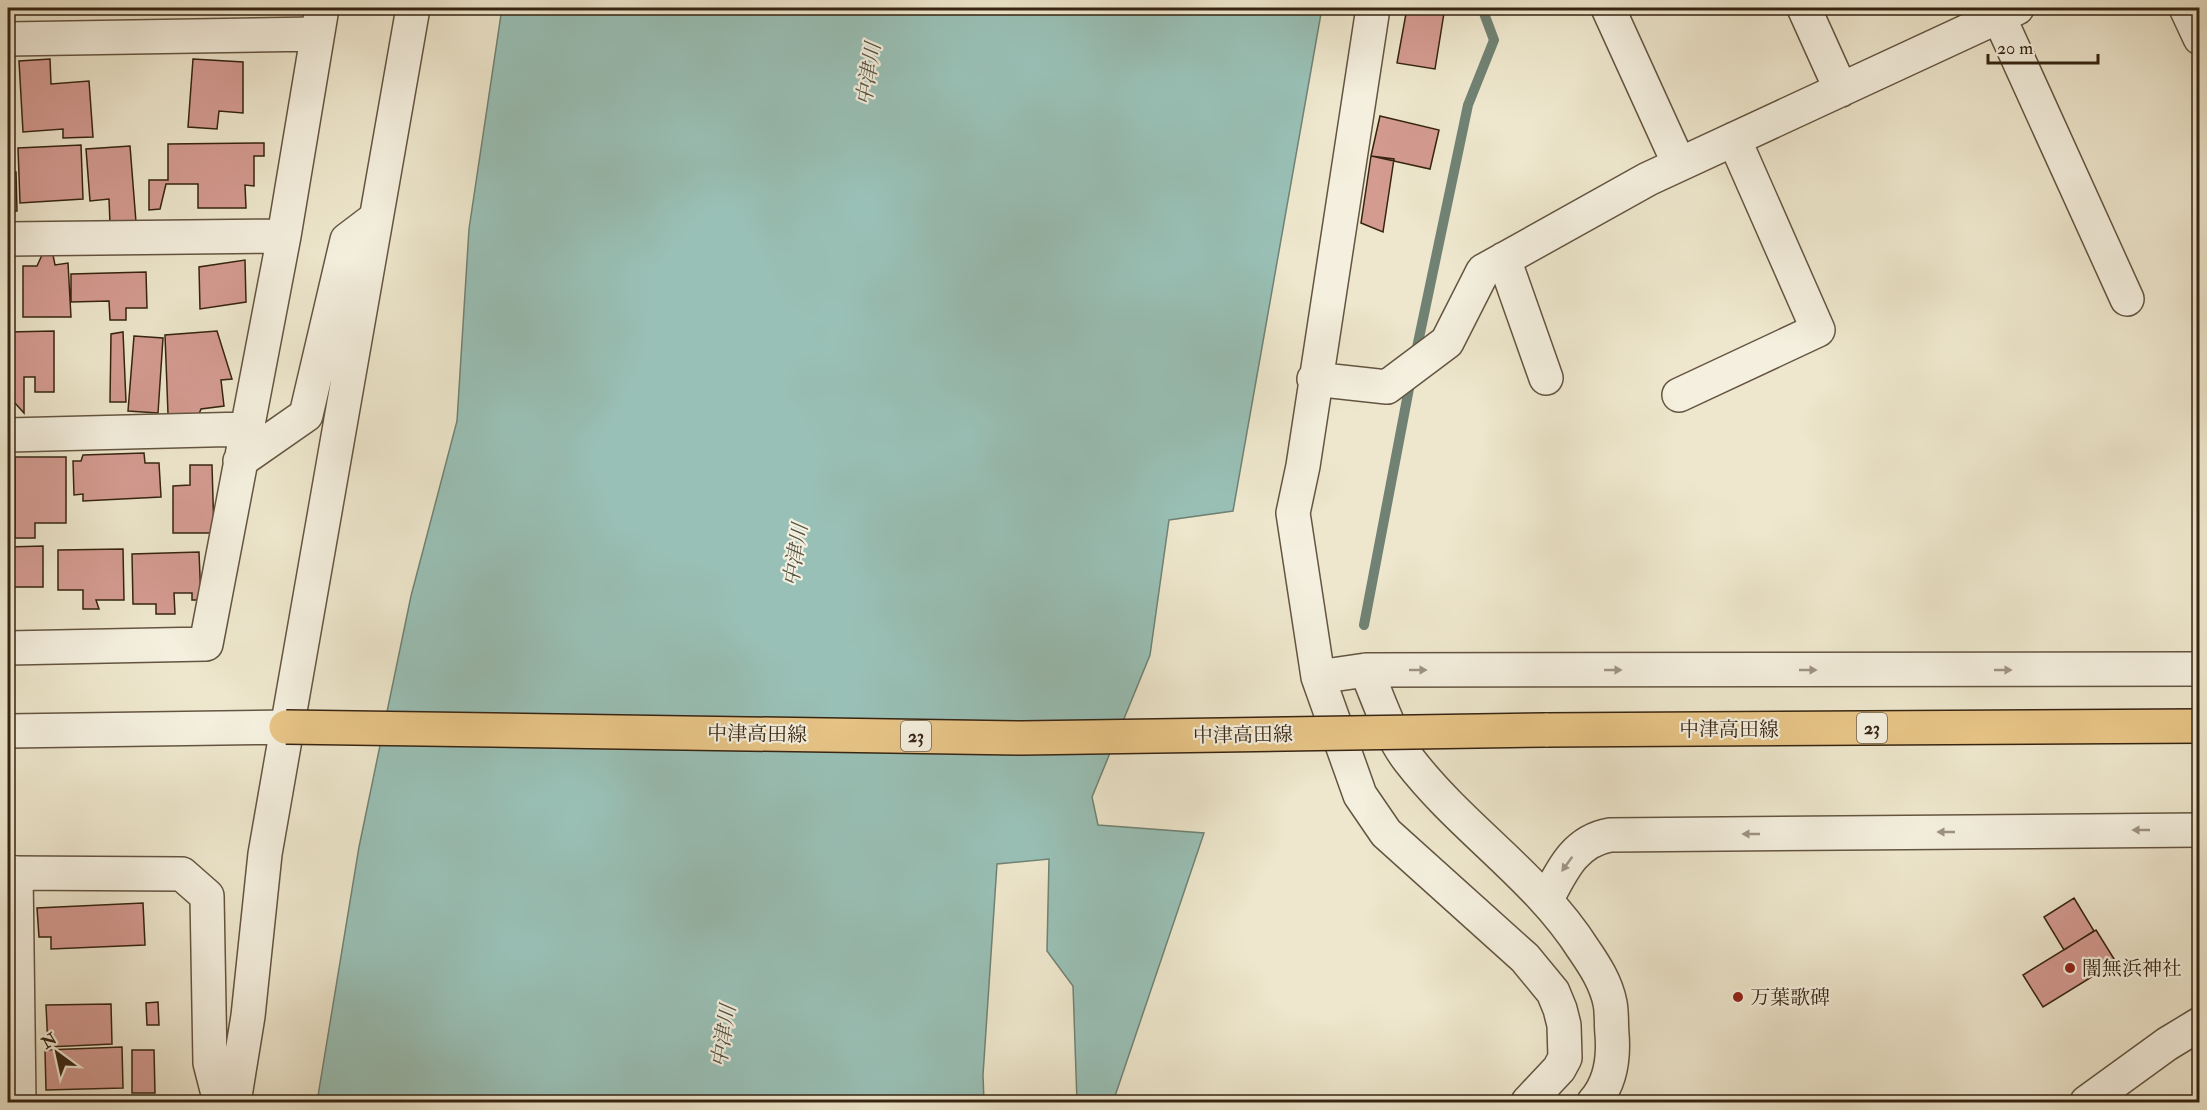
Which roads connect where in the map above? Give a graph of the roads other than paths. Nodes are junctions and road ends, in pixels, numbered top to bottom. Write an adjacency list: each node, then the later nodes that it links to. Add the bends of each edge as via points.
1 (413, 8): 13 (street)
2 (1373, 8): 19 (street)
3 (1608, 8): 12 (street)
4 (1804, 8): 10 (street)
5 (2186, 8): 8 (street)
6 (2004, 10): 10 (street); 17 (street)
7 (320, 21): 9 (street); 14 (street)
8 (2199, 38)
9 (8, 39)
10 (1841, 90): 11 (street)
11 (1734, 139): 12 (street); 20 (street, via 1818,330)
12 (1679, 164): 16 (street)
13 (376, 218): 23 (street, via 346,240 306,415); 29 (street)
14 (284, 236): 15 (street); 21 (street)
15 (8, 239)
16 (1504, 259): 18 (street); 19 (street, via 1483,271 1448,342 1387,387)
17 (2127, 299)
18 (1546, 378)
19 (1314, 380): 27 (street, via 1293,513)
20 (1679, 395)
21 (247, 429): 22 (street); 23 (street)
22 (8, 435)
23 (240, 461): 24 (street, via 206,644)
24 (8, 648)
25 (2199, 669): 26 (street, one-way to 25)
26 (1366, 670): 27 (street); 33 (street, via 1398,744 1410,761 1452,808)
27 (1318, 677): 38 (street, via 1360,795 1375,820 1525,958 1553,992 1564,1025 1565,1058)
28 (2199, 726): 29 (main road, 中津高田線 / 23, bridge, via 1023,738)
29 (286, 727): 30 (street); 37 (street, via 265,854 248,1016)
30 (8, 731)
31 (2199, 830): 33 (street, one-way to 33, via 1610,835 1595,838 1575,852)
32 (12, 873): 35 (street); 36 (street, via 182,874 207,896 210,1063)
33 (1546, 899): 39 (street, via 1593,963 1610,1003 1610,1072)
34 (2199, 1024): 40 (street)
35 (20, 1102)
36 (220, 1102)
37 (234, 1102)
38 (1528, 1102)
39 (1594, 1102)
40 (2087, 1102)

